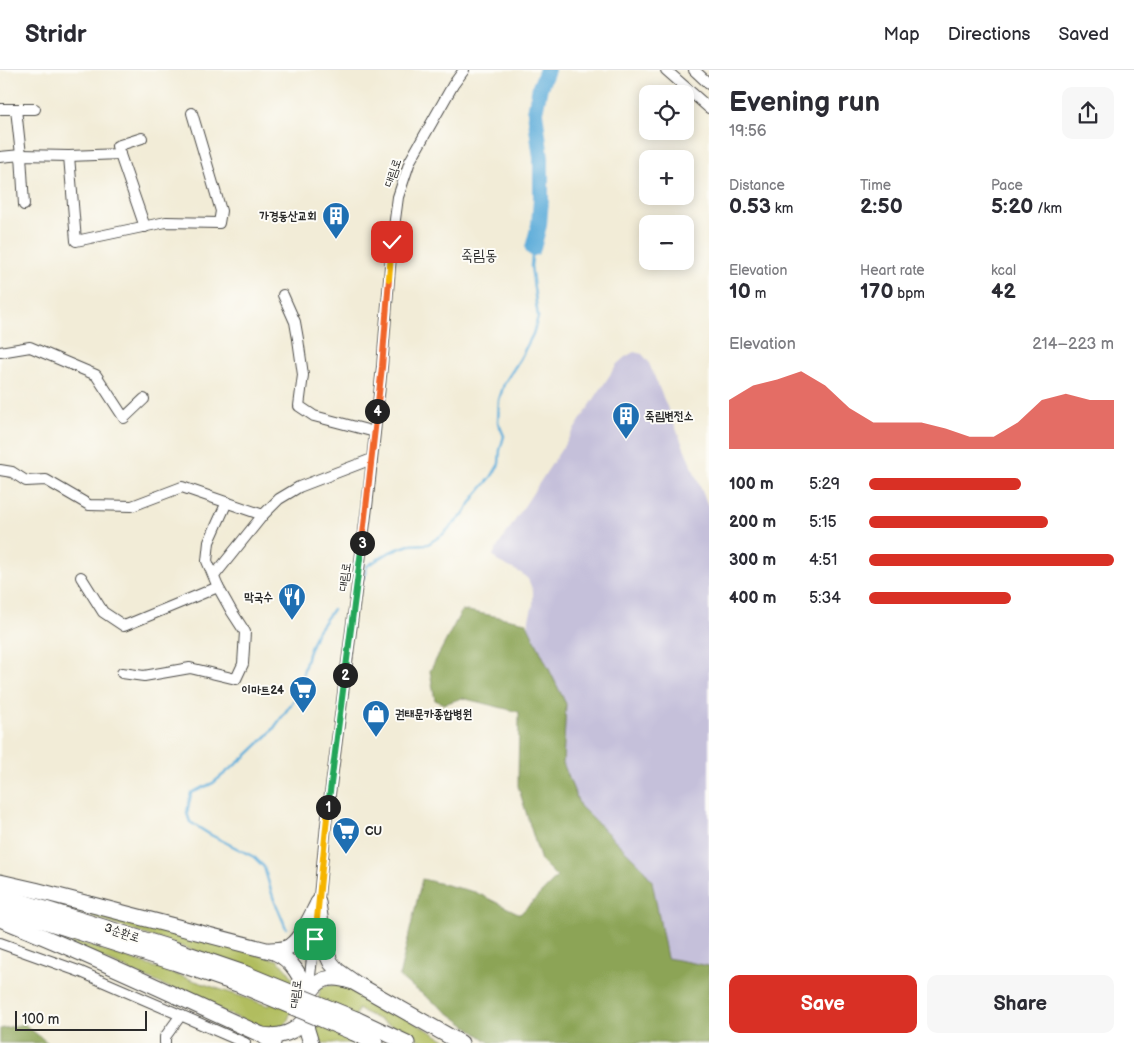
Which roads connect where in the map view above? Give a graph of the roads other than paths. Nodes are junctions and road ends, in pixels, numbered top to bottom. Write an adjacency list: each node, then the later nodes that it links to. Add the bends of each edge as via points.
1 (464, 70): 20 (street, 대림로, via 452,84 410,161 398,197)
2 (666, 70): 5 (street)
3 (694, 70): 4 (street)
4 (709, 84)
5 (709, 108)
6 (0, 109): 7 (street)
7 (16, 109): 8 (street); 12 (street)
8 (35, 110)
9 (192, 112): 16 (street, via 221,211 219,223 166,222)
10 (142, 138): 11 (street, via 117,146)
11 (120, 154): 13 (street); 16 (street)
12 (21, 155): 13 (street); 14 (street); 15 (street)
13 (69, 156): 16 (street, via 76,241)
14 (0, 157)
15 (24, 206)
16 (145, 227)
17 (284, 295): 20 (street, via 296,322 303,375 299,406 314,416)
18 (0, 352): 19 (street, via 30,347 96,375 124,418)
19 (144, 399)
20 (375, 432): 21 (street, 대림로)
21 (372, 459): 24 (street, via 299,487); 31 (street, 대림로)
22 (0, 470): 23 (street, via 12,472 26,481 46,480 89,505 132,506 182,487)
23 (227, 502): 24 (street); 25 (street, via 209,542 207,560)
24 (263, 514): 25 (street)
25 (214, 576): 27 (street)
26 (81, 577): 27 (street, via 103,612 124,626)
27 (218, 587): 28 (street, via 245,632 243,664 236,679 190,668 144,676)
28 (122, 673)
29 (0, 882): 35 (highway)
30 (0, 895): 36 (highway, 3순환로, via 127,934)
31 (318, 903): 35 (highway, via 293,944); 37 (highway, via 326,955); 38 (street, 대림로)
32 (0, 907): 36 (highway, 3순환로, via 173,962)
33 (0, 919): 42 (highway)
34 (0, 943): 39 (street, via 81,972)
35 (270, 950): 38 (highway, via 293,966)
36 (242, 979): 41 (highway, bridge)
37 (355, 983): 38 (highway, via 340,978 325,979 314,986); 49 (highway)
38 (308, 997): 40 (street, 대림로)
39 (181, 1015): 43 (street); 44 (street)
40 (305, 1018): 42 (highway, via 291,1032); 45 (street, 대림로); 46 (highway)
41 (354, 1026): 47 (highway); 48 (highway)
42 (267, 1039)
43 (165, 1043)
44 (245, 1043)
45 (302, 1043)
46 (311, 1043)
47 (376, 1043)
48 (407, 1043)
49 (461, 1043)

